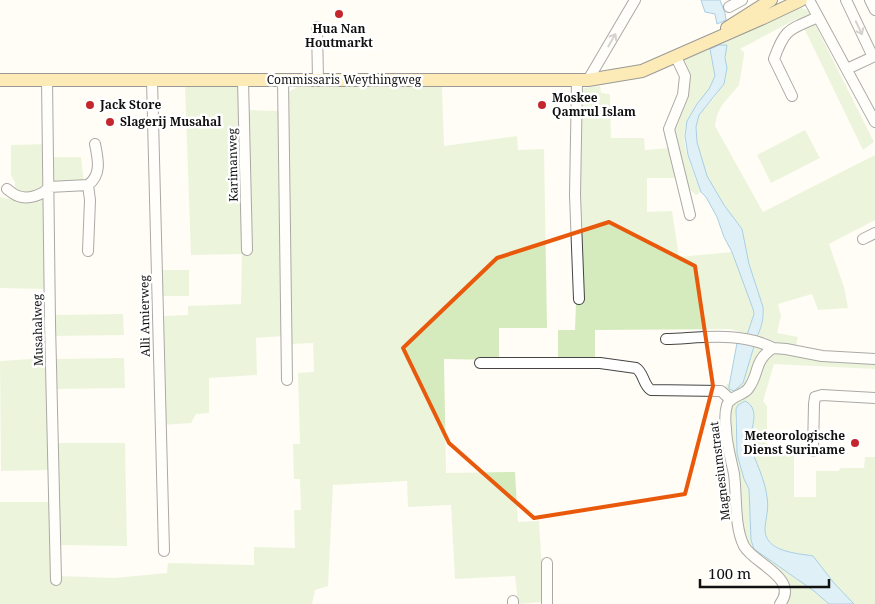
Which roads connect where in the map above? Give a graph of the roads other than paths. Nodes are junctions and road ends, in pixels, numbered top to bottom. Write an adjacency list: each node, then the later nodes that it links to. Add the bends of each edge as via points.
1 (635, 0): 21 (street, one-way to 1)
2 (742, 0): 8 (street)
3 (771, 0): 12 (main road)
4 (800, 0): 12 (main road)
5 (809, 0): 10 (street)
6 (846, 0): 13 (street, one-way to 13)
7 (870, 0): 9 (street)
8 (729, 7)
9 (875, 10)
10 (818, 17): 14 (street); 22 (street, via 794,27 781,38 774,59)
11 (317, 27): 20 (street)
12 (680, 55): 21 (main road, Commissaris Weythingweg, via 642,71); 28 (street, via 685,76 683,96 669,129)
13 (874, 56): 14 (street)
14 (847, 69): 23 (street)
15 (47, 79): 16 (main road, Commissaris Weythingweg); 17 (main road, Commissaris Weythingweg); 26 (street, Musahalweg)
16 (0, 80)
17 (152, 80): 18 (main road, Commissaris Weythingweg); 42 (street, Alli Amierweg)
18 (243, 80): 19 (main road, Commissaris Weythingweg); 31 (street, Karimanweg)
19 (283, 80): 20 (main road, Commissaris Weythingweg); 38 (street)
20 (318, 80): 21 (main road, Commissaris Weythingweg)
21 (583, 81): 33 (street, via 575,195)
22 (792, 96)
23 (875, 122)
24 (95, 144): 25 (street, via 98,169 93,182)
25 (88, 185): 26 (street); 32 (street)
26 (49, 187): 27 (street, via 43,194 33,196 18,196); 44 (street, Musahalweg)
27 (7, 189)
28 (690, 215)
29 (875, 233): 30 (street)
30 (863, 239)
31 (247, 250)
32 (88, 251)
33 (579, 299)
34 (666, 339): 35 (street, via 745,337)
35 (773, 348): 36 (street, via 822,356); 40 (street, via 760,359 745,392)
36 (875, 359)
37 (480, 363): 40 (street, via 600,364 636,368 651,390 721,391)
38 (287, 380)
39 (875, 398): 41 (street, via 815,397)
40 (731, 400): 46 (street, Magnesiumstraat, via 727,405 726,430 739,533 749,553 781,579 785,589)
41 (813, 451)
42 (164, 551)
43 (547, 563): 45 (street)
44 (56, 580)
45 (547, 604)
46 (780, 604)

